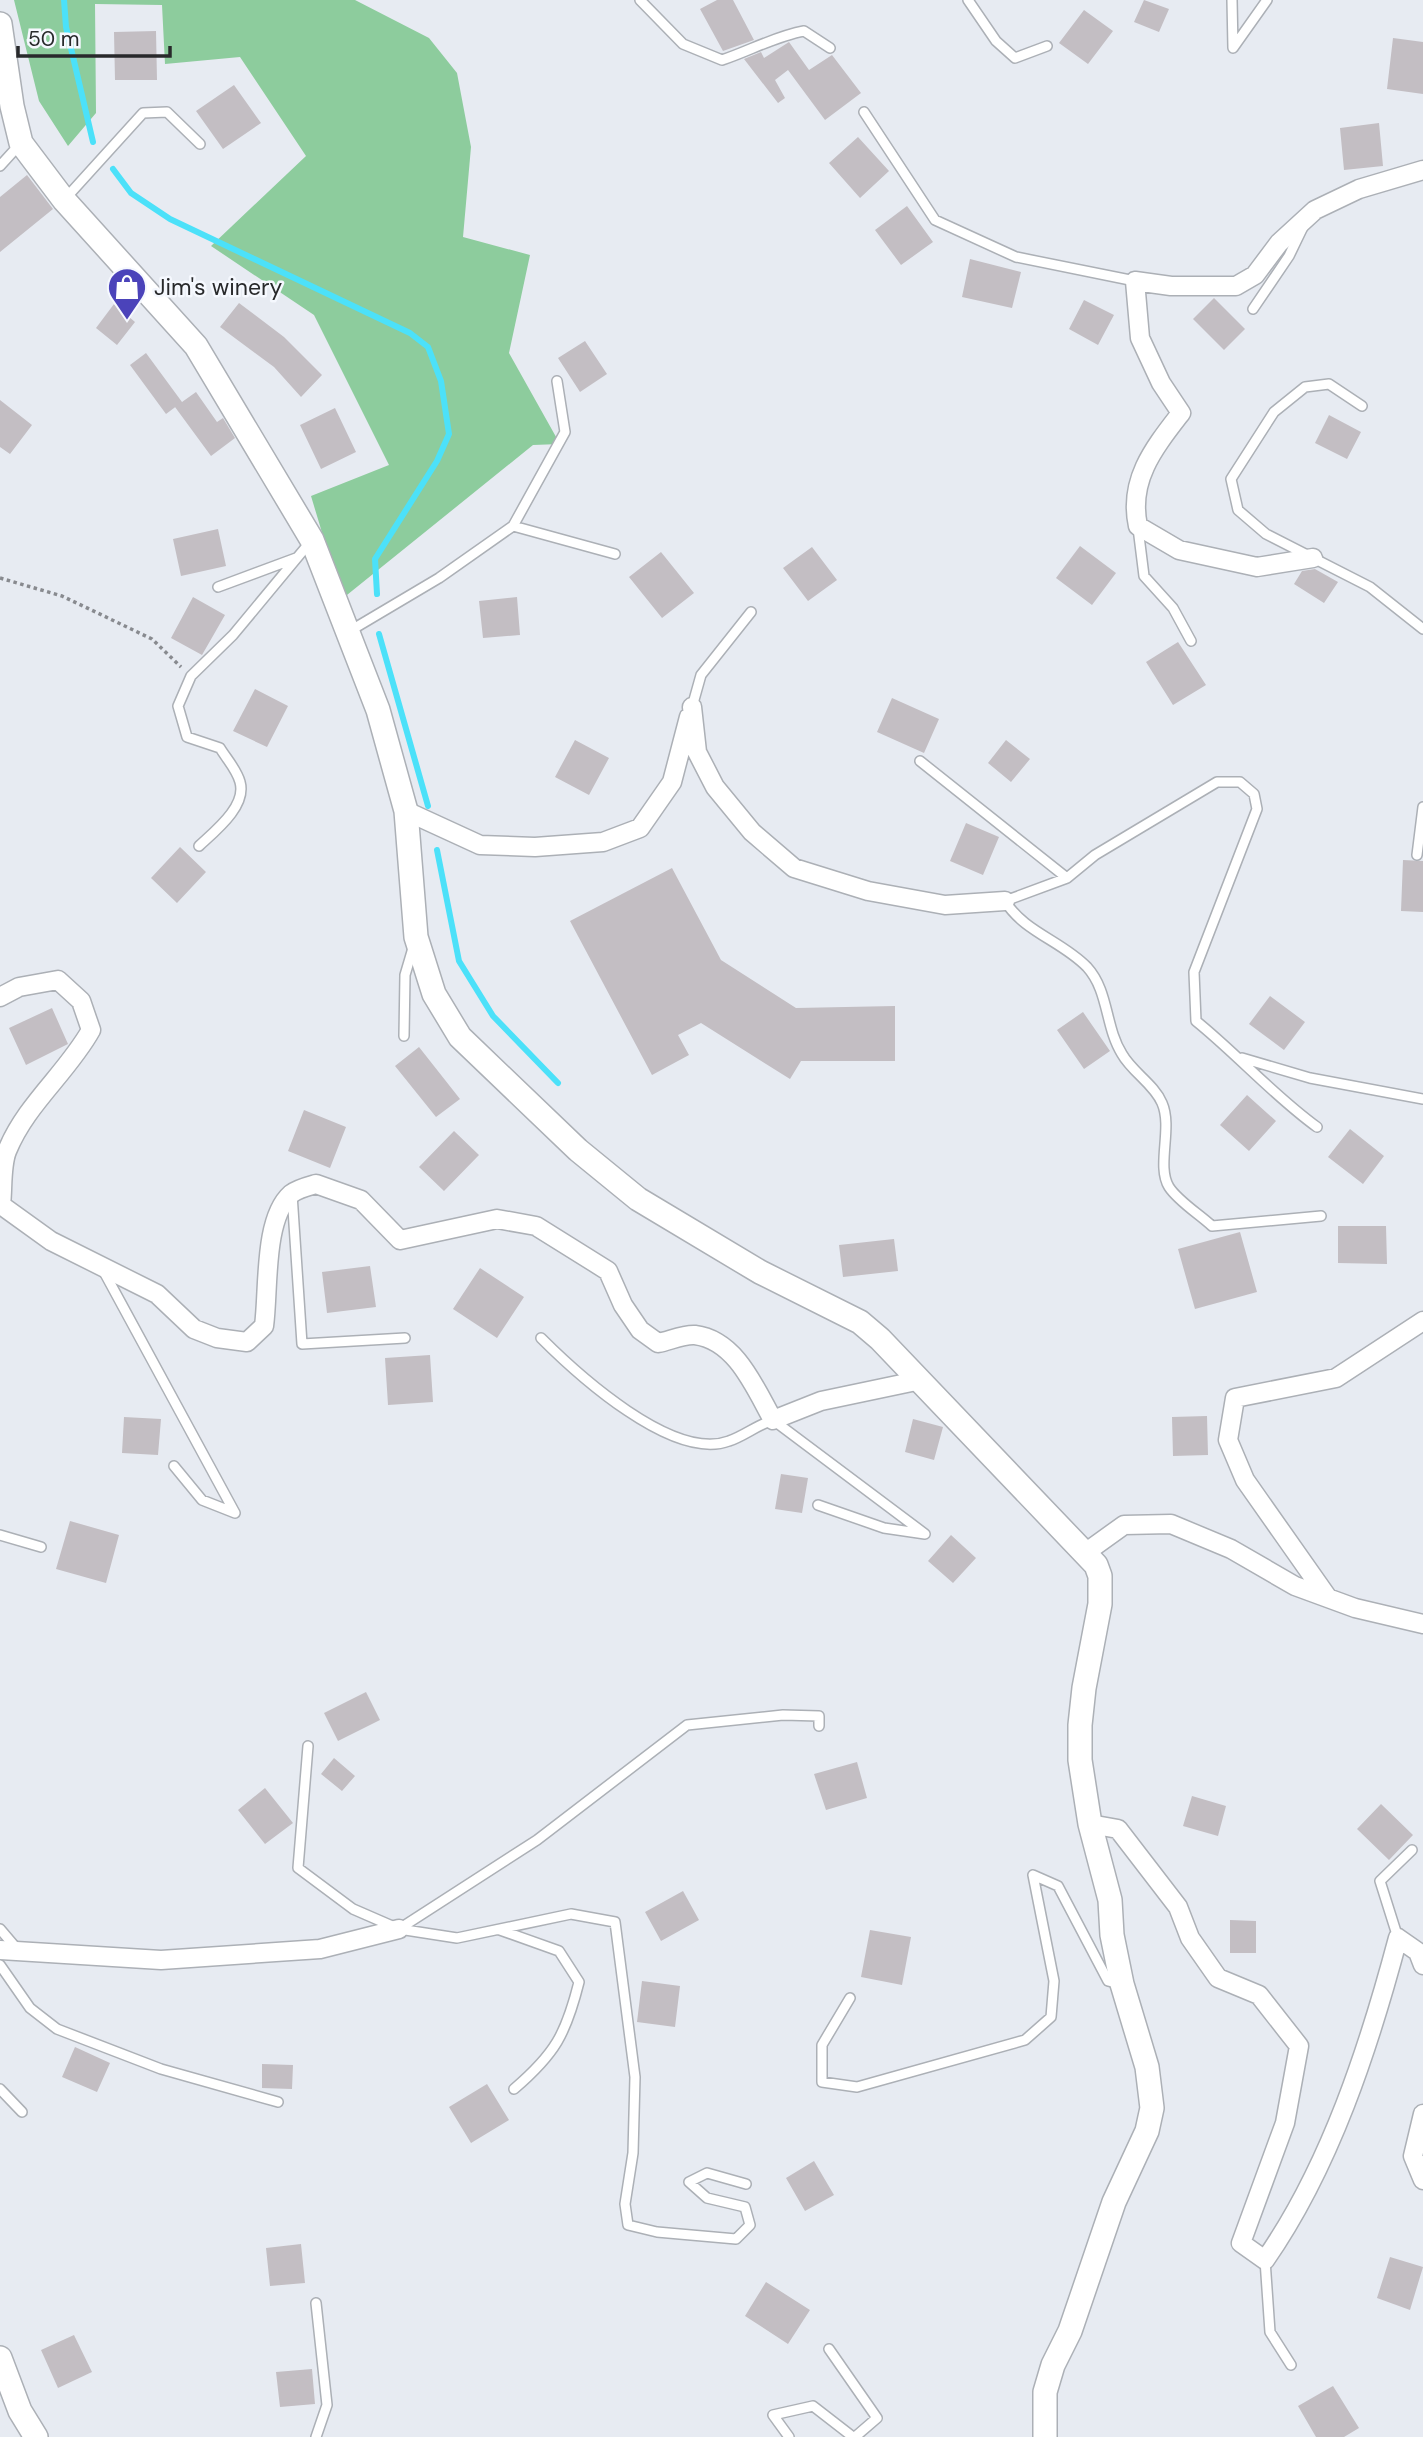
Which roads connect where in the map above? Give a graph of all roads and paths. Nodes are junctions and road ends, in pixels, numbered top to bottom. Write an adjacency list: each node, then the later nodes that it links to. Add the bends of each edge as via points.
1 (640, 0): 7 (lane, via 684,44 722,60 804,31)
2 (968, 0): 6 (lane, via 996,41 1015,58)
3 (1232, 0): 4 (lane, via 1233,48)
4 (1267, 0)
5 (0, 24): 9 (street)
6 (1047, 46)
7 (830, 48)
8 (864, 112): 15 (lane, via 935,220 1016,257)
9 (22, 143): 11 (lane); 13 (street)
10 (200, 144): 13 (lane, via 167,112 143,113)
11 (0, 166)
12 (1423, 170): 14 (street, via 1359,188)
13 (64, 200): 21 (street, via 196,346)
14 (1306, 219): 15 (street, via 1279,243 1255,275 1236,286); 16 (lane, via 1290,256)
15 (1135, 281): 20 (street, via 1140,338 1181,413 1139,479 1133,505)
16 (1253, 309)
17 (557, 381): 19 (lane, via 565,432)
18 (1363, 406): 23 (lane, via 1329,384 1305,387 1274,412 1231,479 1238,510 1266,534)
19 (513, 526): 22 (lane); 28 (lane, via 439,578)
20 (1138, 526): 23 (street, via 1179,550 1257,567); 29 (lane, via 1144,576 1173,608)
21 (305, 549): 25 (lane); 28 (street); 30 (lane, via 233,635)
22 (615, 554)
23 (1313, 558): 27 (lane, via 1370,587)
24 (0, 578): 30 (path, via 62,596 152,639)
25 (218, 587)
26 (751, 612): 31 (lane, via 701,675)
27 (1423, 629)
28 (348, 632): 34 (street, via 378,710)
29 (1191, 641)
30 (191, 676): 35 (lane, via 178,706 187,737 220,747 241,783 239,800 222,825)
31 (692, 707): 34 (street, via 672,782 640,828 603,842 480,845); 38 (street, via 697,752 715,787 752,832 794,868 868,891 945,905)
32 (920, 761): 37 (lane)
33 (1423, 807): 36 (lane)
34 (405, 811): 39 (street)
35 (199, 846)
36 (1417, 855)
37 (1067, 878): 38 (lane); 42 (lane, via 1095,855 1217,782 1240,782 1254,794 1257,809 1194,972 1196,1021)
38 (1005, 901): 46 (lane, via 1014,916 1084,964 1098,980 1114,1040 1164,1107 1169,1188 1212,1226)
39 (416, 937): 41 (lane, via 405,975); 51 (street, via 435,994 460,1037 578,1150 638,1199 760,1272 860,1322)
40 (0, 998): 47 (street, via 19,987 58,980 81,1001 91,1030 29,1110 6,1153 1,1205 51,1241)
41 (404, 1036)
42 (1241, 1057): 43 (lane, via 1310,1078); 44 (lane, via 1285,1103)
43 (1423, 1099)
44 (1317, 1127)
45 (292, 1192): 47 (street, via 279,1211 270,1249 264,1326 247,1342 217,1338 194,1328 157,1294); 49 (lane, via 302,1344); 52 (street, via 316,1184 361,1200 400,1240 497,1219 536,1226 608,1271 640,1330 658,1343 693,1334 720,1343 750,1379)
46 (1321, 1216)
47 (101, 1266): 53 (lane, via 234,1513 202,1500)
48 (1423, 1321): 58 (street, via 1336,1378 1235,1398 1228,1440 1245,1480)
49 (405, 1338)
50 (541, 1338): 52 (lane, via 584,1381 673,1436 728,1442)
51 (921, 1380): 52 (street, via 821,1401); 57 (street)
52 (773, 1420): 54 (lane, via 925,1534 884,1528)
53 (174, 1466)
54 (818, 1505)
55 (0, 1535): 56 (lane)
56 (41, 1547)
57 (1085, 1553): 58 (street, via 1124,1525 1171,1524); 62 (street, via 1096,1565 1100,1586 1080,1725 1080,1760)
58 (1328, 1598): 59 (street)
59 (1423, 1624)
60 (819, 1726): 65 (lane, via 819,1716 783,1714 687,1725 537,1840)
61 (308, 1746): 65 (lane, via 298,1868 353,1909)
62 (1090, 1824): 72 (street, via 1110,1900); 81 (street, via 1118,1829 1178,1907 1191,1938 1217,1978 1259,1995 1298,2046 1285,2123 1241,2243)
63 (1412, 1850): 67 (lane, via 1380,1881)
64 (0, 1929): 69 (lane)
65 (399, 1929): 66 (lane, via 457,1938); 69 (street, via 320,1949 161,1960)
66 (499, 1929): 75 (lane, via 559,1951 579,1982 568,2025 540,2067); 80 (lane, via 571,1914 615,1922 635,2077 633,2153 625,2204 628,2225 736,2239 750,2225 745,2207 707,2198 688,2182 707,2173)
67 (1398, 1938): 71 (street, via 1418,1952); 81 (street, via 1360,2064 1295,2218)
68 (0, 1950): 69 (street)
69 (20, 1953)
70 (0, 1965): 76 (lane, via 30,2008 57,2029 161,2070)
71 (1423, 1965)
72 (1122, 1984): 73 (lane, via 1108,1981 1058,1886 1033,1875 1054,1981 1051,2017 1025,2040 857,2087 822,2082 822,2045); 90 (street, via 1147,2067 1152,2108 1049,2379)
73 (850, 1998)
74 (0, 2089): 77 (lane)
75 (514, 2089)
76 (278, 2102)
77 (22, 2112)
78 (1423, 2114): 79 (street, via 1413,2156)
79 (1423, 2180)
80 (746, 2184)
81 (1265, 2260): 85 (lane, via 1270,2332)
82 (316, 2303): 87 (lane, via 327,2405)
83 (829, 2349): 89 (lane, via 877,2418)
84 (0, 2358): 86 (street, via 20,2411)
85 (1291, 2365)
86 (36, 2437)
87 (316, 2437)
88 (789, 2437): 89 (lane, via 773,2415 813,2406)
89 (854, 2437)
90 (1045, 2437)

